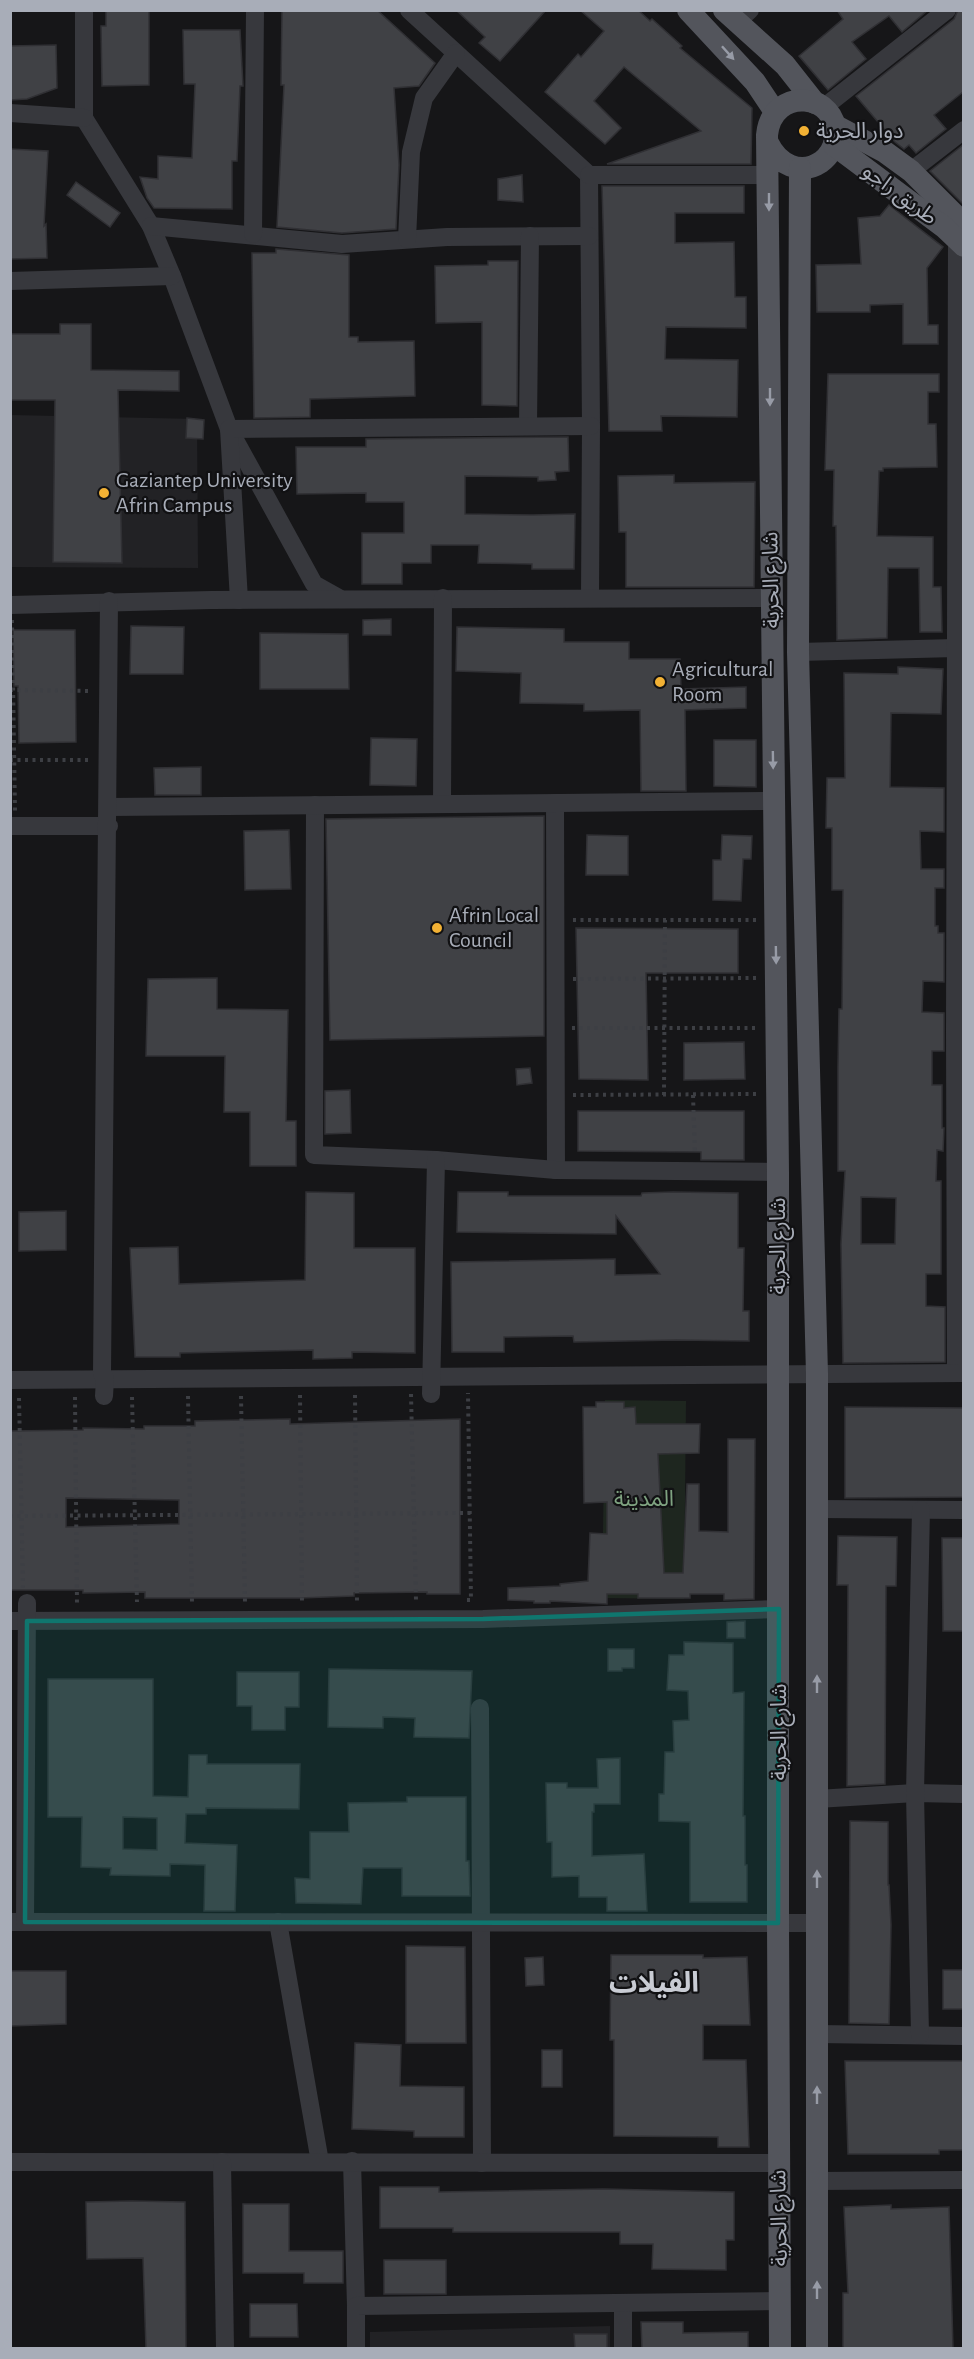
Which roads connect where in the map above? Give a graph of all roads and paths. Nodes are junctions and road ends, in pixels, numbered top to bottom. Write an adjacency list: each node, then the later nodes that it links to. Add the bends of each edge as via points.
1 (84, 10): 10 (street)
2 (255, 10): 19 (street)
3 (409, 10): 7 (street)
4 (688, 10): 8 (main road, one-way to 8, via 754,82)
5 (947, 10): 11 (street)
6 (737, 14): 11 (main road, طريق راجو, via 785,65)
7 (456, 53): 16 (street); 23 (street, via 424,99 411,153)
8 (775, 112): 11 (main road, via 793,101); 13 (main road, via 768,127)
9 (10, 113): 10 (street)
10 (84, 118): 18 (street)
11 (827, 120): 14 (main road, via 824,160); 15 (main road, طريق راجو, via 885,152); 22 (main road, طريق راجو, via 945,228)
12 (963, 130): 15 (street)
13 (768, 143): 14 (main road, via 779,160); 17 (main road, شارع الحرية)
14 (800, 168): 30 (main road, شارع الحرية)
15 (910, 171): 22 (main road, طريق راجو)
16 (589, 175): 17 (street); 21 (street)
17 (768, 175): 29 (main road, شارع الحرية, one-way to 29)
18 (151, 226): 19 (street); 24 (street)
19 (253, 234): 23 (street, via 342,244)
20 (530, 236): 21 (street); 23 (street); 26 (street)
21 (589, 236): 27 (street)
22 (961, 236): 38 (street)
23 (407, 239)
24 (172, 276): 25 (street); 28 (street)
25 (10, 281)
26 (528, 426): 27 (street); 28 (street)
27 (591, 426): 31 (street)
28 (229, 429): 34 (street, via 314,584); 35 (street)
29 (770, 482): 30 (main road); 33 (main road, شارع الحرية)
30 (798, 482): 39 (main road, شارع الحرية)
31 (590, 597): 32 (street); 33 (street)
32 (442, 598): 34 (street); 49 (street)
33 (771, 598): 44 (main road, شارع الحرية)
34 (340, 599): 35 (street)
35 (239, 600): 36 (street)
36 (109, 601): 37 (street); 41 (street)
37 (11, 604): 40 (path)
38 (956, 648): 39 (street); 42 (street)
39 (798, 652): 43 (main road, شارع الحرية)
40 (12, 690): 41 (path); 45 (path)
41 (110, 691): 46 (street)
42 (960, 711): 54 (street)
43 (800, 722): 44 (main road); 76 (main road, شارع الحرية)
44 (773, 723): 47 (main road, شارع الحرية, one-way to 47)
45 (12, 760): 46 (path); 52 (path)
46 (109, 760): 51 (street)
47 (774, 801): 48 (street); 72 (main road, شارع الحرية, one-way to 72)
48 (555, 803): 49 (street); 55 (street)
49 (442, 804): 50 (street)
50 (315, 805): 51 (street); 69 (street, via 314,1155)
51 (109, 807): 53 (street)
52 (13, 826): 53 (street)
53 (109, 826): 79 (street, via 102,1373)
54 (959, 873): 64 (street)
55 (556, 920): 56 (path); 59 (street)
56 (665, 920): 57 (path); 60 (path)
57 (758, 920)
58 (758, 978): 60 (path)
59 (556, 979): 60 (path); 61 (street)
60 (665, 979): 62 (path)
61 (556, 1028): 62 (path); 68 (street)
62 (664, 1028): 63 (path); 66 (path)
63 (758, 1028)
64 (959, 1030): 73 (street)
65 (758, 1094): 67 (path)
66 (664, 1095): 67 (path); 68 (path)
67 (693, 1095): 71 (path)
68 (556, 1096): 70 (street)
69 (435, 1160): 70 (street); 78 (street)
70 (556, 1170): 71 (street)
71 (696, 1170): 72 (street)
72 (778, 1172): 75 (main road, شارع الحرية)
73 (960, 1237): 74 (street)
74 (960, 1373): 76 (street)
75 (777, 1374): 76 (street); 78 (street); 123 (main road, شارع الحرية)
76 (816, 1374): 101 (main road, شارع الحرية)
77 (10, 1380): 79 (street)
78 (431, 1385): 79 (street); 84 (path); 106 (path, via 470,1393)
79 (105, 1388): 95 (path); 96 (path)
80 (344, 1394): 81 (path)
81 (355, 1394): 82 (path); 104 (path)
82 (366, 1394)
83 (400, 1394): 84 (path)
84 (411, 1394): 105 (path)
85 (176, 1395): 86 (path)
86 (188, 1395): 87 (path); 112 (path)
87 (198, 1395)
88 (230, 1395): 89 (path)
89 (241, 1395): 90 (path); 107 (path)
90 (253, 1395)
91 (288, 1395): 92 (path)
92 (300, 1395): 93 (path); 108 (path)
93 (311, 1395)
94 (63, 1396): 95 (path)
95 (75, 1396): 110 (path)
96 (132, 1396): 97 (path); 111 (path)
97 (143, 1396)
98 (10, 1397): 99 (path)
99 (19, 1397): 100 (path); 109 (path)
100 (30, 1397)
101 (817, 1509): 102 (street); 127 (main road, شارع الحرية, one-way to 101)
102 (921, 1510): 103 (street); 125 (street)
103 (963, 1510)
104 (356, 1513): 105 (path); 108 (path); 117 (path)
105 (413, 1513): 106 (path); 114 (path)
106 (471, 1513): 115 (path)
107 (243, 1514): 108 (path); 112 (path); 120 (path)
108 (301, 1514): 116 (path)
109 (21, 1515): 110 (path); 113 (path); 122 (path)
110 (76, 1515): 111 (path); 121 (path)
111 (134, 1515): 112 (path); 118 (path)
112 (190, 1515): 119 (path)
113 (10, 1516)
114 (416, 1600)
115 (471, 1600)
116 (302, 1601)
117 (357, 1601)
118 (137, 1602)
119 (192, 1602)
120 (245, 1602)
121 (77, 1603)
122 (22, 1609): 123 (street, via 483,1619); 128 (street)
123 (779, 1609): 131 (main road, شارع الحرية)
124 (480, 1708): 130 (street)
125 (915, 1793): 126 (street); 127 (street); 134 (street)
126 (963, 1794)
127 (817, 1799): 132 (main road, شارع الحرية, one-way to 127)
128 (18, 1923): 129 (street)
129 (278, 1923): 130 (street); 139 (street)
130 (482, 1923): 131 (street); 140 (street)
131 (778, 1923): 132 (street); 141 (main road, شارع الحرية)
132 (817, 1923): 133 (main road, شارع الحرية)
133 (817, 2034): 134 (street); 143 (main road, شارع الحرية, one-way to 133)
134 (920, 2035): 135 (street)
135 (963, 2036)
136 (352, 2161): 139 (street); 140 (street); 146 (street)
137 (10, 2162): 138 (street)
138 (222, 2162): 139 (street); 147 (street)
139 (320, 2162)
140 (482, 2163): 141 (street)
141 (779, 2163): 144 (main road, شارع الحرية)
142 (963, 2180): 143 (street)
143 (817, 2181): 151 (main road, شارع الحرية, one-way to 143)
144 (780, 2301): 145 (street); 150 (main road, شارع الحرية)
145 (623, 2303): 146 (street); 149 (street)
146 (356, 2306): 148 (street)
147 (225, 2349)
148 (356, 2349)
149 (623, 2349)
150 (780, 2349)
151 (817, 2349)

